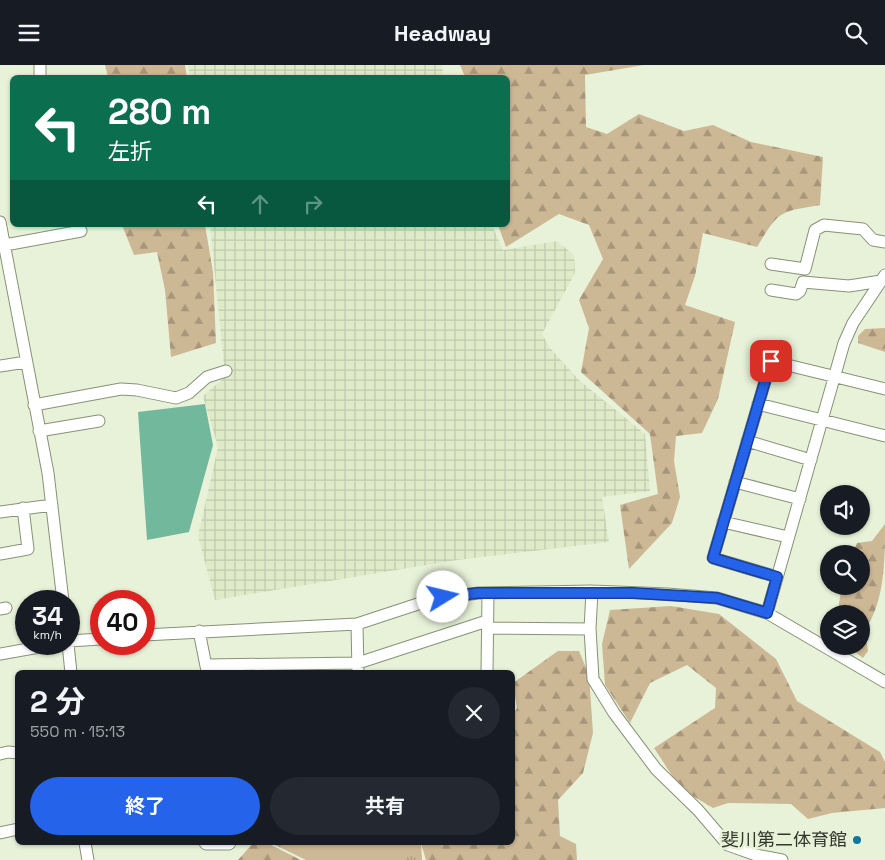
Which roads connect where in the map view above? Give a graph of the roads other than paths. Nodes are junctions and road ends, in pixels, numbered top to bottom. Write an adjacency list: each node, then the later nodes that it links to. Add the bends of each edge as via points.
1 (0, 221): 4 (street)
2 (78, 227): 4 (street, via 82,231)
3 (885, 242): 6 (street, via 873,240 863,229 824,225 814,230)
4 (5, 245): 10 (street)
5 (771, 264): 6 (street)
6 (805, 269): 8 (street)
7 (884, 276): 8 (street, via 848,285); 13 (street, via 853,323)
8 (803, 282): 9 (street, via 796,294)
9 (770, 290)
10 (26, 362): 11 (street); 16 (street)
11 (0, 366)
12 (226, 371): 16 (street, via 207,377 189,393 176,398 121,389)
13 (835, 376): 14 (street); 15 (street, via 771,361); 17 (street)
14 (885, 389)
15 (758, 404): 17 (street); 21 (street)
16 (34, 405): 19 (street)
17 (823, 420): 20 (street); 22 (street)
18 (99, 421): 19 (street)
19 (39, 431): 25 (street)
20 (885, 437)
21 (747, 441): 22 (street); 23 (street)
22 (811, 460): 24 (street)
23 (735, 482): 24 (street); 28 (street)
24 (800, 499): 29 (street)
25 (52, 505): 26 (street); 32 (street)
26 (23, 508): 27 (street); 30 (street, via 28,549)
27 (0, 512)
28 (723, 522): 29 (street); 31 (street, via 713,558)
29 (788, 537): 31 (street)
30 (0, 554)
31 (777, 577): 35 (street)
32 (62, 590)
33 (592, 591): 34 (street); 35 (street, via 717,598); 38 (street)
34 (488, 593): 36 (street, via 430,600); 37 (street)
35 (767, 613): 48 (street)
36 (357, 624): 39 (street); 44 (street)
37 (488, 625): 38 (street); 44 (street); 47 (street)
38 (590, 629): 57 (street, via 593,679 656,769 728,845)
39 (199, 631): 40 (street); 45 (street)
40 (155, 634)
41 (15, 651): 42 (street)
42 (0, 654)
43 (69, 655): 46 (street)
44 (358, 668): 45 (street)
45 (207, 669)
46 (70, 670)
47 (487, 670)
48 (885, 682)
49 (15, 753): 50 (street)
50 (0, 754)
51 (15, 830): 52 (street)
52 (0, 833)
53 (85, 845): 56 (street)
54 (206, 845): 55 (street)
55 (222, 845)
56 (88, 860)
57 (782, 860)

